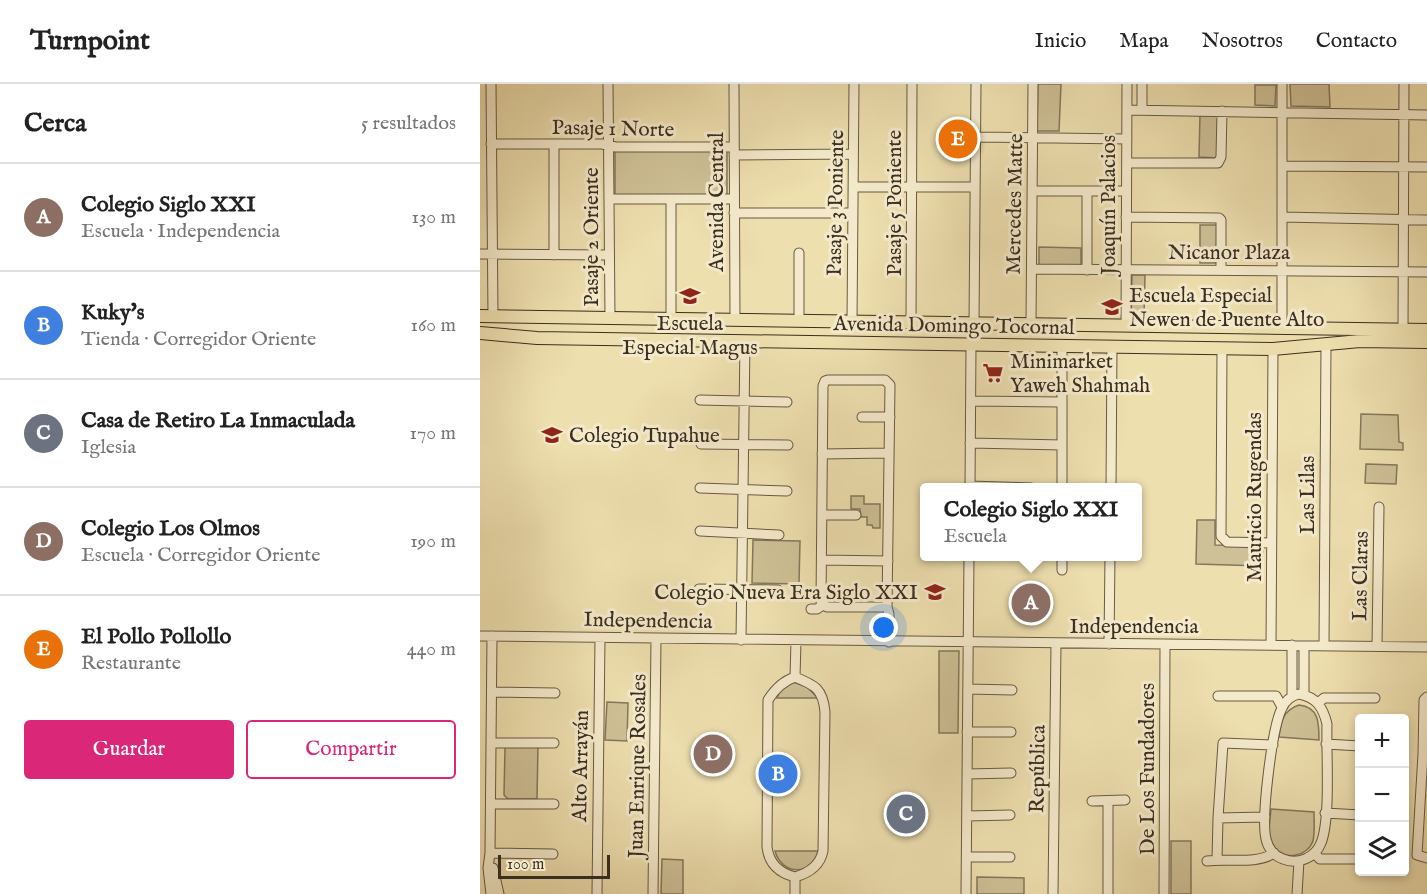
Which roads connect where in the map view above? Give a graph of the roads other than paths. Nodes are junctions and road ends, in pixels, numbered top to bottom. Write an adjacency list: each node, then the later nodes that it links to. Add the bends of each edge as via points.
1 (491, 84): 21 (street)
2 (608, 84): 23 (street, Pasaje 2 Oriente)
3 (734, 84): 24 (street, Avenida Central)
4 (854, 84): 25 (street, Pasaje 3 Poniente)
5 (912, 84): 31 (street, Pasaje 5 Poniente)
6 (976, 84): 18 (street)
7 (1034, 84): 19 (street, Mercedes Matte)
8 (1127, 84): 12 (street, Joaquín Palacios)
9 (1142, 84): 13 (street)
10 (1282, 84): 15 (street)
11 (1404, 84): 16 (street)
12 (1127, 110): 13 (street); 20 (street, Joaquín Palacios)
13 (1142, 110): 14 (street)
14 (1222, 111): 15 (street); 26 (street, via 1220,161)
15 (1282, 112): 16 (street); 27 (street)
16 (1404, 114): 17 (street); 28 (street)
17 (1427, 115)
18 (976, 137): 19 (street); 32 (street)
19 (1033, 138): 20 (street); 33 (street, Mercedes Matte)
20 (1127, 139): 26 (street, Joaquín Palacios)
21 (492, 144): 22 (street, Pasaje 1 Norte); 37 (street)
22 (554, 144): 23 (street, Pasaje 1 Norte); 50 (street)
23 (608, 146): 24 (street, Pasaje 1 Norte); 38 (street, Pasaje 2 Oriente)
24 (734, 151): 25 (street, Pasaje 1 Norte); 40 (street, Avenida Central)
25 (853, 154): 30 (street, Pasaje 3 Poniente)
26 (1127, 163): 35 (street, Joaquín Palacios)
27 (1282, 166): 28 (street); 44 (street)
28 (1404, 167): 29 (street); 45 (street)
29 (1427, 167)
30 (853, 187): 31 (street); 42 (street, Pasaje 3 Poniente)
31 (912, 187): 32 (street); 66 (street, Pasaje 5 Poniente)
32 (975, 187): 67 (street)
33 (1033, 190): 34 (street); 52 (street, Mercedes Matte)
34 (1087, 191): 35 (street); 53 (street)
35 (1126, 191): 43 (street, Joaquín Palacios)
36 (480, 198): 37 (street)
37 (492, 198): 49 (street)
38 (609, 199): 39 (street); 51 (street, Pasaje 2 Oriente)
39 (670, 199): 40 (street); 61 (street)
40 (734, 199): 41 (street, Avenida Central)
41 (734, 213): 42 (street); 63 (street, Avenida Central)
42 (853, 213): 65 (street, Pasaje 3 Poniente)
43 (1126, 217): 54 (street, Joaquín Palacios); 55 (street, via 1220,219)
44 (1282, 217): 45 (street); 56 (street)
45 (1403, 220): 46 (street); 57 (street)
46 (1427, 220)
47 (799, 253): 64 (street)
48 (480, 254): 49 (street)
49 (492, 255): 50 (street); 59 (street)
50 (554, 255): 51 (street)
51 (609, 255): 60 (street, Pasaje 2 Oriente)
52 (1032, 269): 53 (street, Nicanor Plaza); 68 (street, Mercedes Matte)
53 (1087, 270): 54 (street, Nicanor Plaza)
54 (1126, 270): 55 (street, Nicanor Plaza); 69 (street, Joaquín Palacios)
55 (1221, 270): 56 (street, Nicanor Plaza)
56 (1282, 270): 57 (street, Nicanor Plaza); 71 (street)
57 (1403, 272): 58 (street, Nicanor Plaza); 72 (street)
58 (1427, 272)
59 (486, 316): 60 (main road, Avenida Domingo Tocornal)
60 (610, 318): 61 (main road, Avenida Domingo Tocornal)
61 (671, 319): 62 (main road, Avenida Domingo Tocornal)
62 (684, 319): 63 (main road, Avenida Domingo Tocornal); 75 (main road, via 679,330)
63 (735, 320): 64 (main road, Avenida Domingo Tocornal)
64 (799, 321): 65 (main road, Avenida Domingo Tocornal); 77 (main road, via 806,333)
65 (852, 322): 66 (main road, Avenida Domingo Tocornal)
66 (911, 323): 67 (main road, Avenida Domingo Tocornal)
67 (974, 324): 68 (main road, Avenida Domingo Tocornal); 79 (street)
68 (1031, 324): 69 (main road, Avenida Domingo Tocornal)
69 (1126, 326): 70 (main road, Avenida Domingo Tocornal)
70 (1249, 328): 71 (main road, Avenida Domingo Tocornal); 84 (main road, via 1240,337)
71 (1282, 328): 72 (main road, Avenida Domingo Tocornal)
72 (1403, 330): 73 (main road, Avenida Domingo Tocornal)
73 (1427, 330)
74 (480, 333): 75 (main road, Avenida Domingo Tocornal, via 525,338)
75 (683, 340): 76 (main road, Avenida Domingo Tocornal)
76 (745, 341): 77 (main road, Avenida Domingo Tocornal); 87 (street)
77 (797, 341): 79 (main road, Avenida Domingo Tocornal)
78 (1427, 342): 80 (main road, Avenida Domingo Tocornal)
79 (971, 345): 81 (main road, Avenida Domingo Tocornal); 88 (street)
80 (1326, 345): 85 (main road, Avenida Domingo Tocornal); 139 (street, Las Lilas)
81 (1062, 346): 82 (main road, Avenida Domingo Tocornal); 90 (street)
82 (1112, 346): 83 (main road, Avenida Domingo Tocornal); 102 (street)
83 (1222, 348): 84 (main road, Avenida Domingo Tocornal); 112 (street, via 1221,536 1227,542)
84 (1243, 348): 85 (main road, Avenida Domingo Tocornal)
85 (1273, 349): 112 (street, Mauricio Rugendas)
86 (700, 400): 87 (street)
87 (744, 401): 89 (street); 95 (street)
88 (970, 401): 90 (street); 93 (street)
89 (787, 402)
90 (1062, 402): 97 (street)
91 (862, 417): 92 (street)
92 (890, 417): 98 (street); 99 (street, via 891,387 887,381 827,380 823,386)
93 (970, 443): 97 (street); 100 (street)
94 (701, 444): 95 (street)
95 (743, 445): 96 (street); 104 (street)
96 (788, 445)
97 (1062, 445): 101 (street)
98 (890, 453): 99 (street); 114 (street)
99 (822, 454): 107 (street)
100 (970, 483)
101 (1062, 483)
102 (1111, 483)
103 (700, 488): 104 (street)
104 (743, 489): 105 (street); 110 (street)
105 (787, 490)
106 (1379, 507): 140 (street, Las Claras)
107 (822, 515): 108 (street); 113 (street)
108 (856, 515)
109 (700, 531): 110 (street)
110 (742, 533): 111 (street); 120 (street)
111 (779, 535)
112 (1271, 543): 136 (street, Mauricio Rugendas)
113 (822, 560): 114 (street); 122 (street)
114 (888, 561): 123 (street)
115 (969, 561): 132 (street)
116 (1062, 561): 118 (street)
117 (1110, 561): 134 (street)
118 (1062, 570)
119 (699, 589): 120 (street)
120 (741, 590): 121 (street); 130 (street)
121 (778, 590)
122 (823, 605): 123 (street); 124 (street)
123 (887, 608): 129 (street)
124 (811, 609)
125 (480, 636): 126 (street, Independencia)
126 (492, 636): 127 (street, Independencia); 145 (street)
127 (600, 638): 128 (street, Independencia); 187 (street, Alto Arrayán)
128 (656, 639): 130 (street, Independencia); 188 (street, Juan Enrique Rosales)
129 (887, 639): 131 (street, Independencia); 132 (street, Independencia)
130 (741, 640): 131 (street, Independencia)
131 (796, 640): 142 (street)
132 (968, 643): 133 (street, Independencia); 143 (street)
133 (1056, 644): 134 (street, Independencia); 191 (street, República)
134 (1109, 644): 135 (street, Independencia)
135 (1165, 645): 136 (street, Independencia); 193 (street, De Los Fundadores)
136 (1271, 645): 137 (street, Independencia)
137 (1292, 645): 138 (street, Independencia); 148 (street)
138 (1304, 646): 139 (street, Independencia); 147 (street)
139 (1324, 646): 140 (street, Independencia)
140 (1377, 646): 141 (street, Independencia)
141 (1427, 647)
142 (795, 677): 184 (street, via 777,688 768,700 767,847 774,866); 184 (street, via 817,688 824,698 825,723 824,851 814,868)
143 (968, 689): 144 (street); 154 (street)
144 (1012, 690)
145 (492, 692): 146 (street); 156 (street)
146 (555, 693)
147 (1304, 694): 148 (street); 152 (street)
148 (1292, 695): 153 (street)
149 (1217, 697): 153 (street, via 1276,696)
150 (1375, 698): 152 (street, via 1324,698)
151 (1425, 698): 161 (street)
152 (1318, 703): 158 (street, via 1327,724)
153 (1282, 707): 159 (street)
154 (968, 732): 155 (street); 163 (street)
155 (1011, 732)
156 (491, 743): 157 (street); 167 (street)
157 (554, 743)
158 (1326, 744): 160 (street); 169 (street)
159 (1273, 745): 173 (street); 174 (street, via 1223,743)
160 (1355, 746)
161 (1425, 752): 181 (street)
162 (1011, 773): 163 (street)
163 (967, 774): 172 (street)
164 (1125, 800): 166 (street)
165 (1092, 801): 166 (street)
166 (1108, 801): 192 (street)
167 (491, 804): 168 (street); 176 (street)
168 (554, 804)
169 (1325, 813): 171 (street); 175 (street, via 1321,842)
170 (1010, 815): 172 (street)
171 (1355, 815)
172 (967, 816): 179 (street)
173 (1264, 816): 174 (street); 178 (street, via 1266,839)
174 (1218, 818): 178 (street, via 1212,861 1266,859)
175 (1314, 853): 182 (street, via 1320,859); 183 (street)
176 (490, 854): 177 (street); 185 (street); 186 (street)
177 (553, 854)
178 (1274, 854): 183 (street)
179 (967, 857): 180 (street); 190 (street)
180 (1010, 857)
181 (1422, 857)
182 (1355, 859)
183 (1299, 861): 194 (street)
184 (795, 877): 189 (street)
185 (491, 894)
186 (499, 894)
187 (597, 894)
188 (654, 894)
189 (795, 894)
190 (966, 894)
191 (1053, 894)
192 (1108, 894)
193 (1164, 894)
194 (1297, 894)

